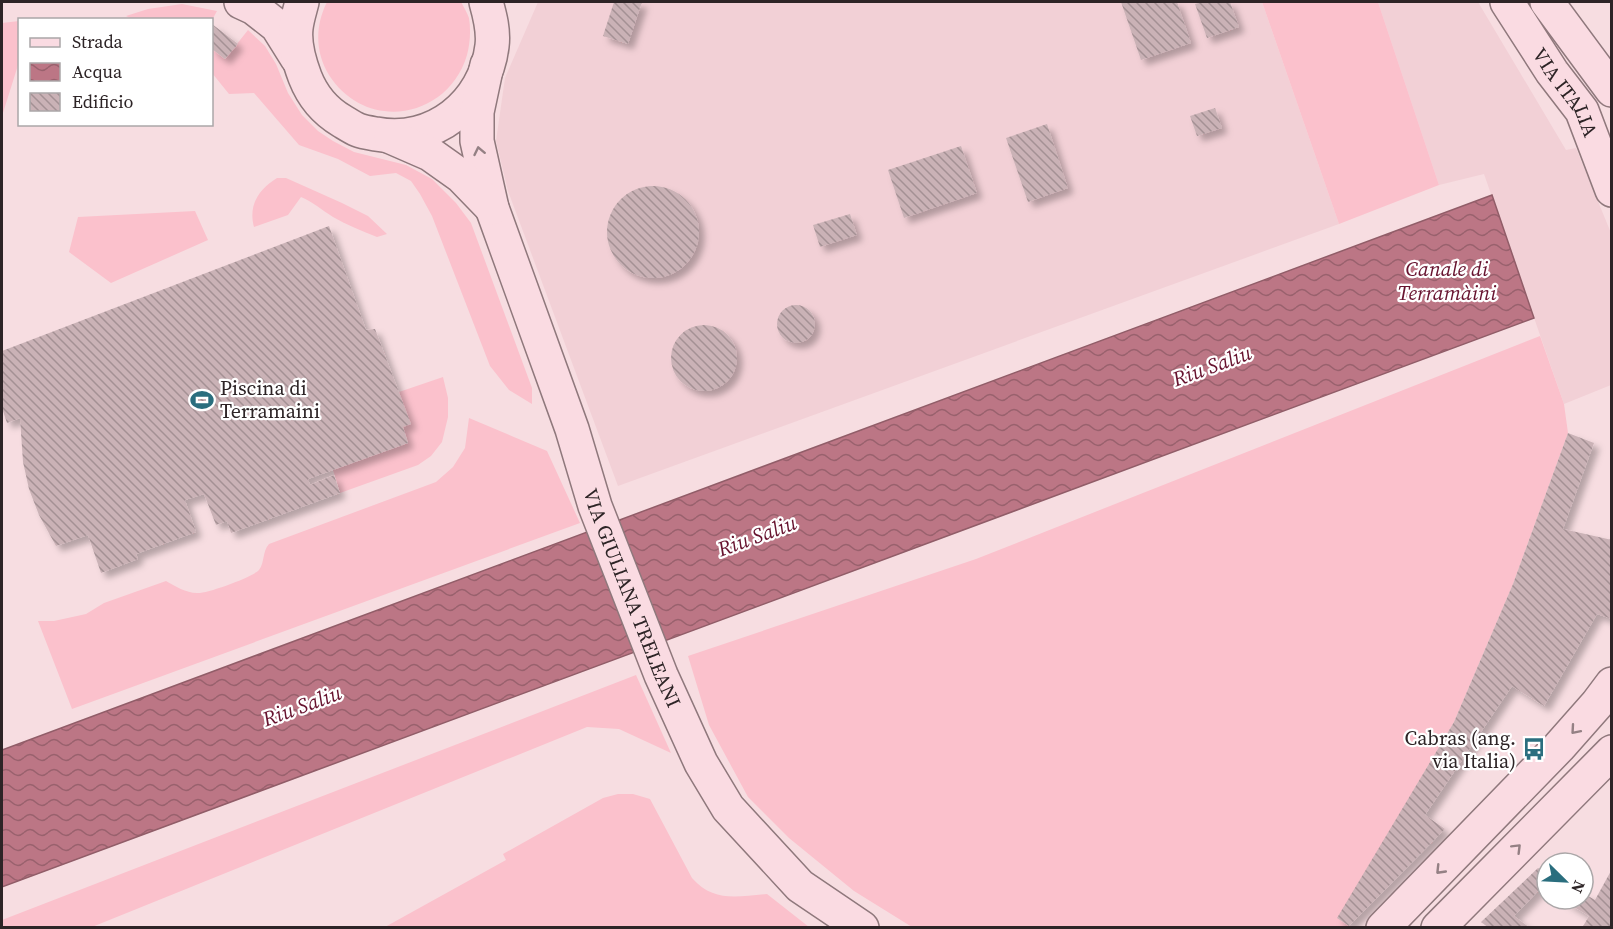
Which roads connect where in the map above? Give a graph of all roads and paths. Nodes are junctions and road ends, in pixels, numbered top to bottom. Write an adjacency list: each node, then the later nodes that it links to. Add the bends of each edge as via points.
1 (241, 2): 9 (main road, via 277,26)
2 (302, 2): 9 (main road, via 296,29)
3 (486, 2): 8 (main road, via 492,31)
4 (508, 2): 8 (main road)
5 (1507, 2): 10 (main road, VIA ITALIA)
6 (1547, 2): 7 (main road, VIA ITALIA)
7 (1599, 51): 10 (main road); 11 (main road, VIA ITALIA)
8 (490, 56): 12 (main road, via 479,86 464,108 442,124 417,134); 14 (main road, VIA GIULIANA TRELEANI, one-way to 8, via 477,141 477,112)
9 (297, 58): 12 (main road, via 309,88 330,114 359,130)
10 (1552, 72): 13 (main road, VIA ITALIA, via 1582,111)
11 (1611, 90)
12 (391, 137): 14 (main road, VIA GIULIANA TRELEANI, via 430,154 461,176)
13 (1611, 190)
14 (492, 208): 17 (main road, VIA GIULIANA TRELEANI, via 572,429 595,506 661,675 701,763 728,808 800,886)
15 (1611, 684): 18 (main road, one-way to 18, via 1560,747)
16 (1611, 752): 19 (main road, one-way to 16)
17 (862, 927)
18 (1383, 927)
19 (1438, 927)

